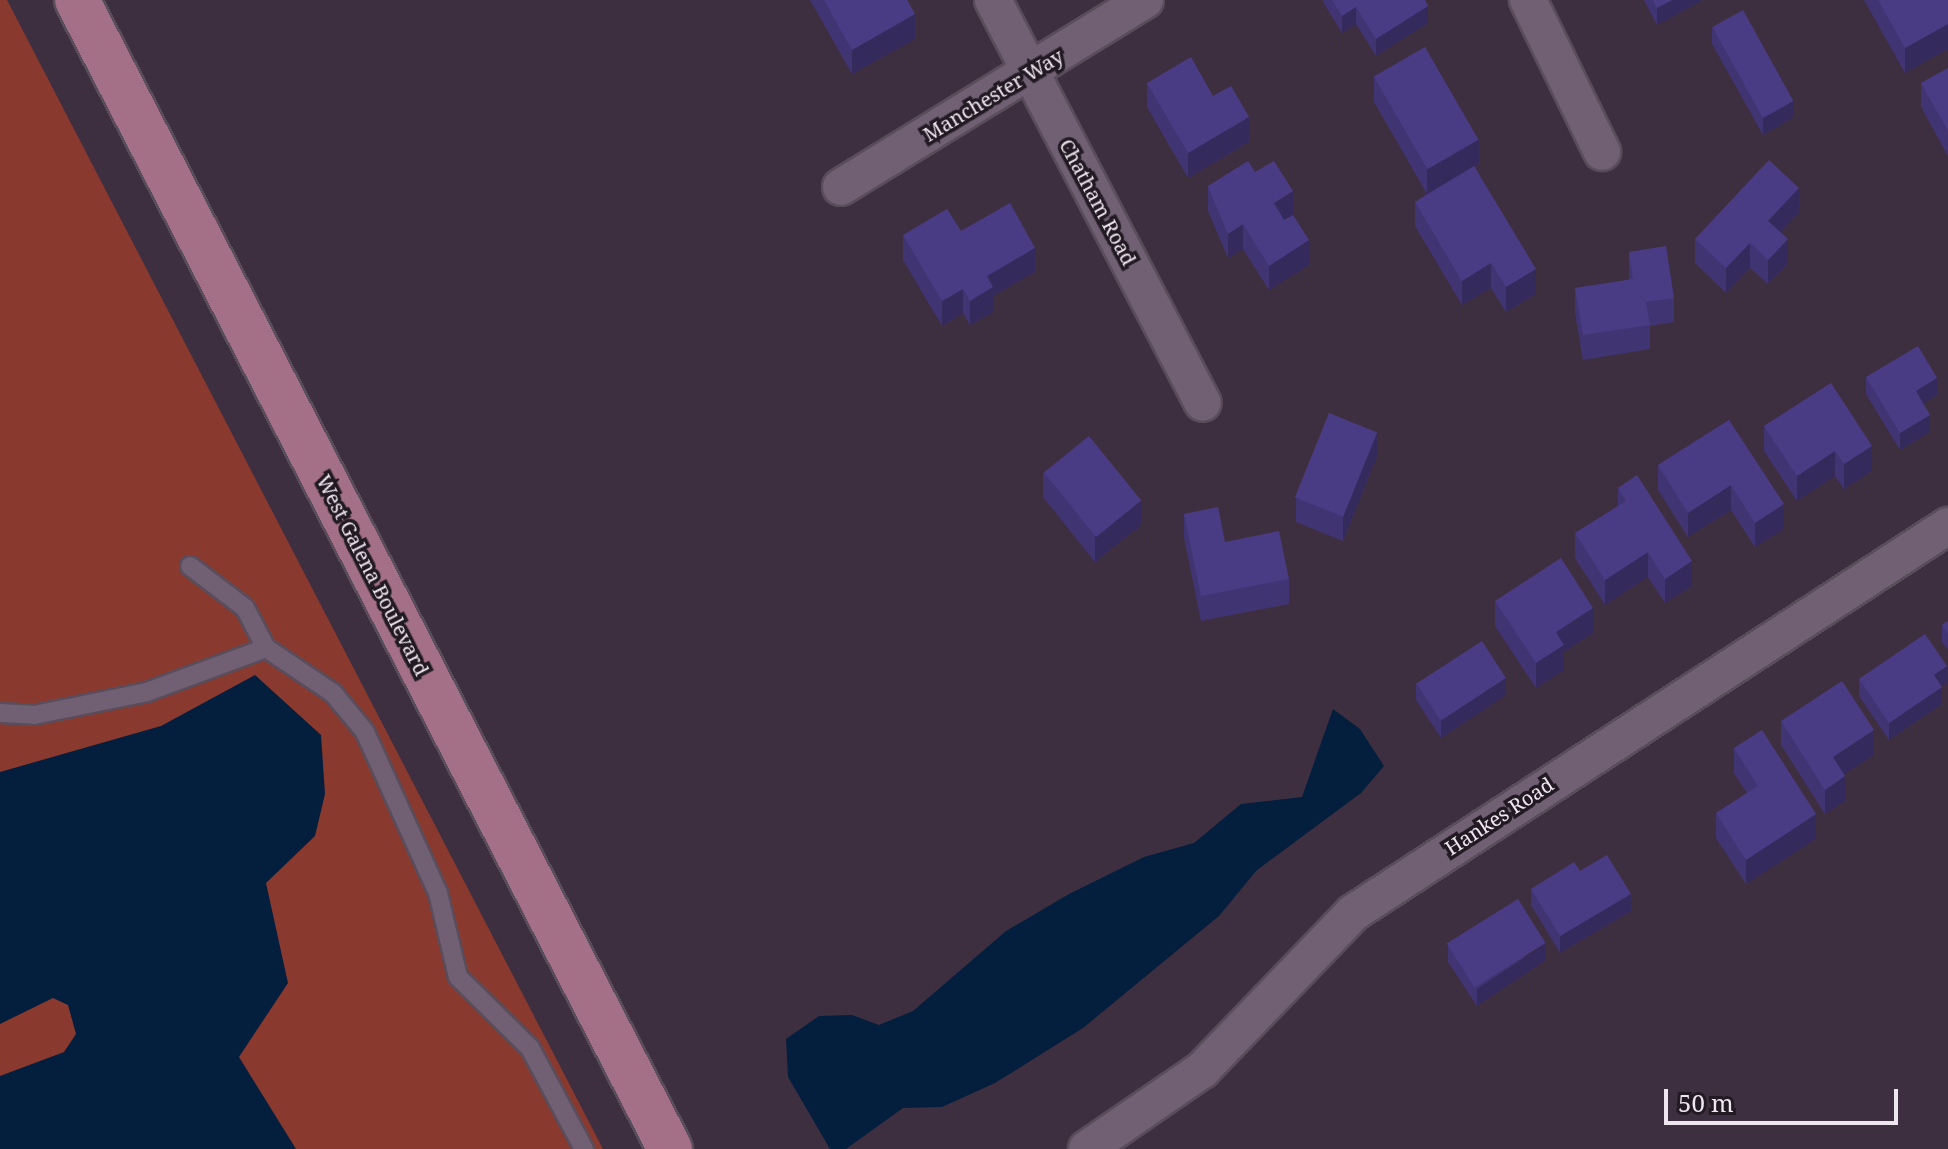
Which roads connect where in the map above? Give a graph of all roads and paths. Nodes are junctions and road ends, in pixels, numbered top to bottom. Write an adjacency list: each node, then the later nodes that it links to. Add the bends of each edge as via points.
1 (77, 0): 14 (main road, West Galena Boulevard)
2 (993, 0): 5 (street, Chatham Road)
3 (1145, 0): 5 (street, Manchester Way)
4 (1528, 0): 6 (street)
5 (1030, 73): 7 (street, Manchester Way); 8 (street, Chatham Road)
6 (1602, 152)
7 (841, 187)
8 (1203, 403)
9 (1948, 526): 15 (street, Hankes Road, via 1353,913 1202,1070)
10 (190, 566): 11 (lane, via 245,608)
11 (266, 648): 12 (lane, via 147,692 34,715); 13 (lane, via 333,693 365,732 438,893 458,977 530,1048)
12 (0, 713)
13 (584, 1149)
14 (670, 1149)
15 (1087, 1149)

